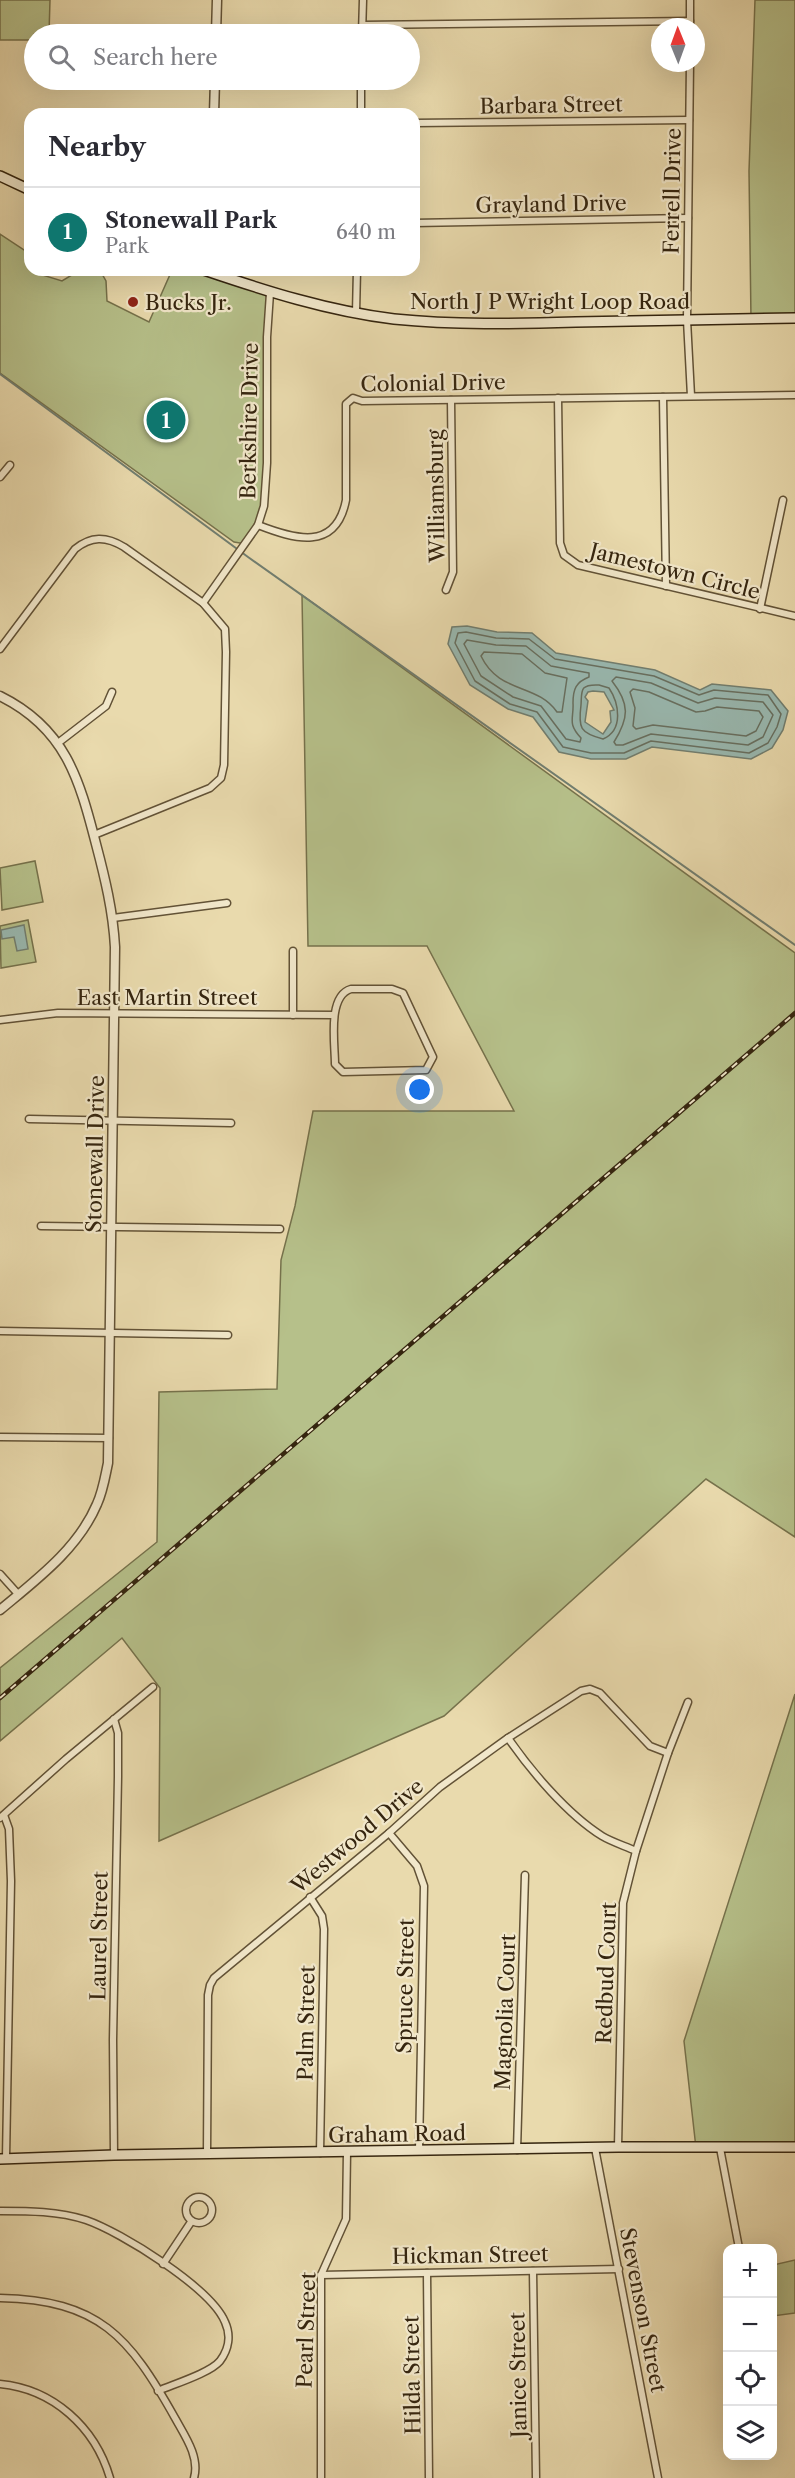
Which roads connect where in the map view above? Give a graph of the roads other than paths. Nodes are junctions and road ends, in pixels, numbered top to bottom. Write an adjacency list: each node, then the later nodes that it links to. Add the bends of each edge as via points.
1 (217, 0): 5 (street)
2 (363, 0): 6 (street)
3 (690, 0): 4 (street)
4 (690, 18)
5 (216, 24)
6 (363, 24)
7 (651, 24): 8 (street)
8 (420, 25)
9 (690, 72): 14 (street, Ferrell Drive)
10 (215, 90): 12 (street)
11 (361, 90): 13 (street)
12 (214, 108)
13 (361, 108)
14 (689, 120): 15 (street, Barbara Street); 18 (street, Ferrell Drive)
15 (420, 123)
16 (0, 176): 17 (main road)
17 (24, 187)
18 (688, 218): 19 (street, Grayland Drive); 25 (street, Ferrell Drive)
19 (420, 223)
20 (221, 276): 22 (main road, North J P Wright Loop Road)
21 (357, 276): 23 (street)
22 (270, 293): 23 (main road, North J P Wright Loop Road); 34 (street, Berkshire Drive, via 267,463 264,506)
23 (356, 313): 25 (main road, North J P Wright Loop Road, via 483,323)
24 (795, 318): 25 (main road, North J P Wright Loop Road)
25 (687, 320): 27 (street)
26 (795, 395): 27 (street, Colonial Drive)
27 (692, 396): 28 (street, Colonial Drive)
28 (663, 397): 29 (street, Colonial Drive); 35 (street)
29 (558, 398): 30 (street, Colonial Drive); 35 (street, Jamestown Circle, via 560,543 564,555 578,565)
30 (451, 400): 34 (street, Colonial Drive, via 353,398 346,404 346,500 337,523 308,539); 36 (street, Williamsburg, via 453,572)
31 (9, 465): 32 (street)
32 (0, 477)
33 (783, 500): 38 (street)
34 (258, 525): 37 (street, Berkshire Drive)
35 (666, 586): 38 (street, Jamestown Circle)
36 (446, 590)
37 (203, 603): 40 (street, via 115,541 89,540 75,549); 44 (street, via 221,622 226,634 221,778 210,788)
38 (760, 609): 39 (street, Jamestown Circle)
39 (795, 616)
40 (0, 649)
41 (112, 692): 43 (street, via 106,706)
42 (0, 696): 43 (street, Stonewall Drive, via 35,719)
43 (58, 743): 44 (street, Stonewall Drive, via 80,782)
44 (94, 835): 46 (street, Stonewall Drive)
45 (227, 903): 46 (street)
46 (113, 918): 48 (street, Stonewall Drive)
47 (293, 951): 49 (street)
48 (114, 1013): 49 (street, East Martin Street); 51 (street, East Martin Street, via 58,1013); 53 (street, Stonewall Drive)
49 (293, 1015): 50 (street, East Martin Street)
50 (334, 1015): 50 (street, via 335,1064 343,1072 426,1070 434,1057 403,993 392,989 343,991)
51 (0, 1020)
52 (29, 1119): 53 (street)
53 (113, 1121): 54 (street); 56 (street, Stonewall Drive)
54 (231, 1123)
55 (41, 1226): 56 (street)
56 (112, 1227): 57 (street); 59 (street, Stonewall Drive)
57 (280, 1230)
58 (0, 1331): 59 (street)
59 (110, 1333): 60 (street); 62 (street, Stonewall Drive)
60 (228, 1335)
61 (0, 1437): 62 (street)
62 (109, 1438): 64 (street, Stonewall Drive, via 106,1476 91,1516 65,1553)
63 (0, 1574): 64 (street)
64 (18, 1594): 65 (street, Stonewall Drive)
65 (0, 1610)
66 (153, 1687): 68 (street)
67 (688, 1702): 70 (street, Redbud Court)
68 (114, 1719): 71 (street); 87 (street, Laurel Street, via 118,1777)
69 (508, 1738): 70 (street, Westwood Drive, via 590,1689 600,1693 650,1746); 72 (street, Westwood Drive, via 440,1787); 73 (street, via 530,1769 585,1823 602,1836)
70 (668, 1753): 73 (street, Redbud Court)
71 (2, 1816): 77 (street, via 9,1829)
72 (389, 1833): 75 (street, Westwood Drive); 83 (street, Spruce Street, via 417,1866 424,1886)
73 (636, 1851): 78 (street, Redbud Court, via 623,1903)
74 (525, 1875): 82 (street, Magnolia Court)
75 (310, 1897): 85 (street, Palm Street, via 322,1916 324,1929); 86 (street, Westwood Drive, via 210,1985)
76 (0, 2041): 77 (street)
77 (8, 2041): 88 (street)
78 (618, 2147): 80 (main road, Graham Road); 81 (main road, Graham Road)
79 (795, 2147): 81 (main road, Graham Road)
80 (595, 2148): 82 (main road, Graham Road); 93 (street, Stevenson Street)
81 (720, 2148): 91 (street)
82 (517, 2150): 83 (main road, Graham Road)
83 (418, 2151): 84 (main road, Graham Road)
84 (347, 2152): 85 (main road, Graham Road); 96 (street, Pearl Street, via 346,2219)
85 (320, 2153): 86 (main road, Graham Road)
86 (207, 2154): 87 (main road, Graham Road)
87 (114, 2155): 88 (main road, Graham Road)
88 (3, 2158)
89 (0, 2211): 92 (street, via 50,2212 87,2221 131,2241)
90 (192, 2222): 90 (street, via 208,2219 211,2207 207,2199 196,2198 189,2204 187,2214); 92 (street)
91 (738, 2244)
92 (163, 2264): 99 (street, via 220,2313 229,2340 216,2364)
93 (619, 2269): 94 (street, Hickman Street); 105 (street, Stevenson Street)
94 (533, 2271): 95 (street, Hickman Street); 104 (street, Janice Street)
95 (427, 2273): 96 (street, Hickman Street); 103 (street, Hilda Street)
96 (321, 2275): 102 (street, Pearl Street)
97 (0, 2298): 99 (street, via 53,2302 95,2320 127,2346)
98 (0, 2384): 100 (street, via 37,2393 68,2412 96,2446)
99 (158, 2391): 101 (street, via 194,2456)
100 (110, 2478)
101 (194, 2478)
102 (321, 2478)
103 (429, 2478)
104 (536, 2478)
105 (658, 2478)

